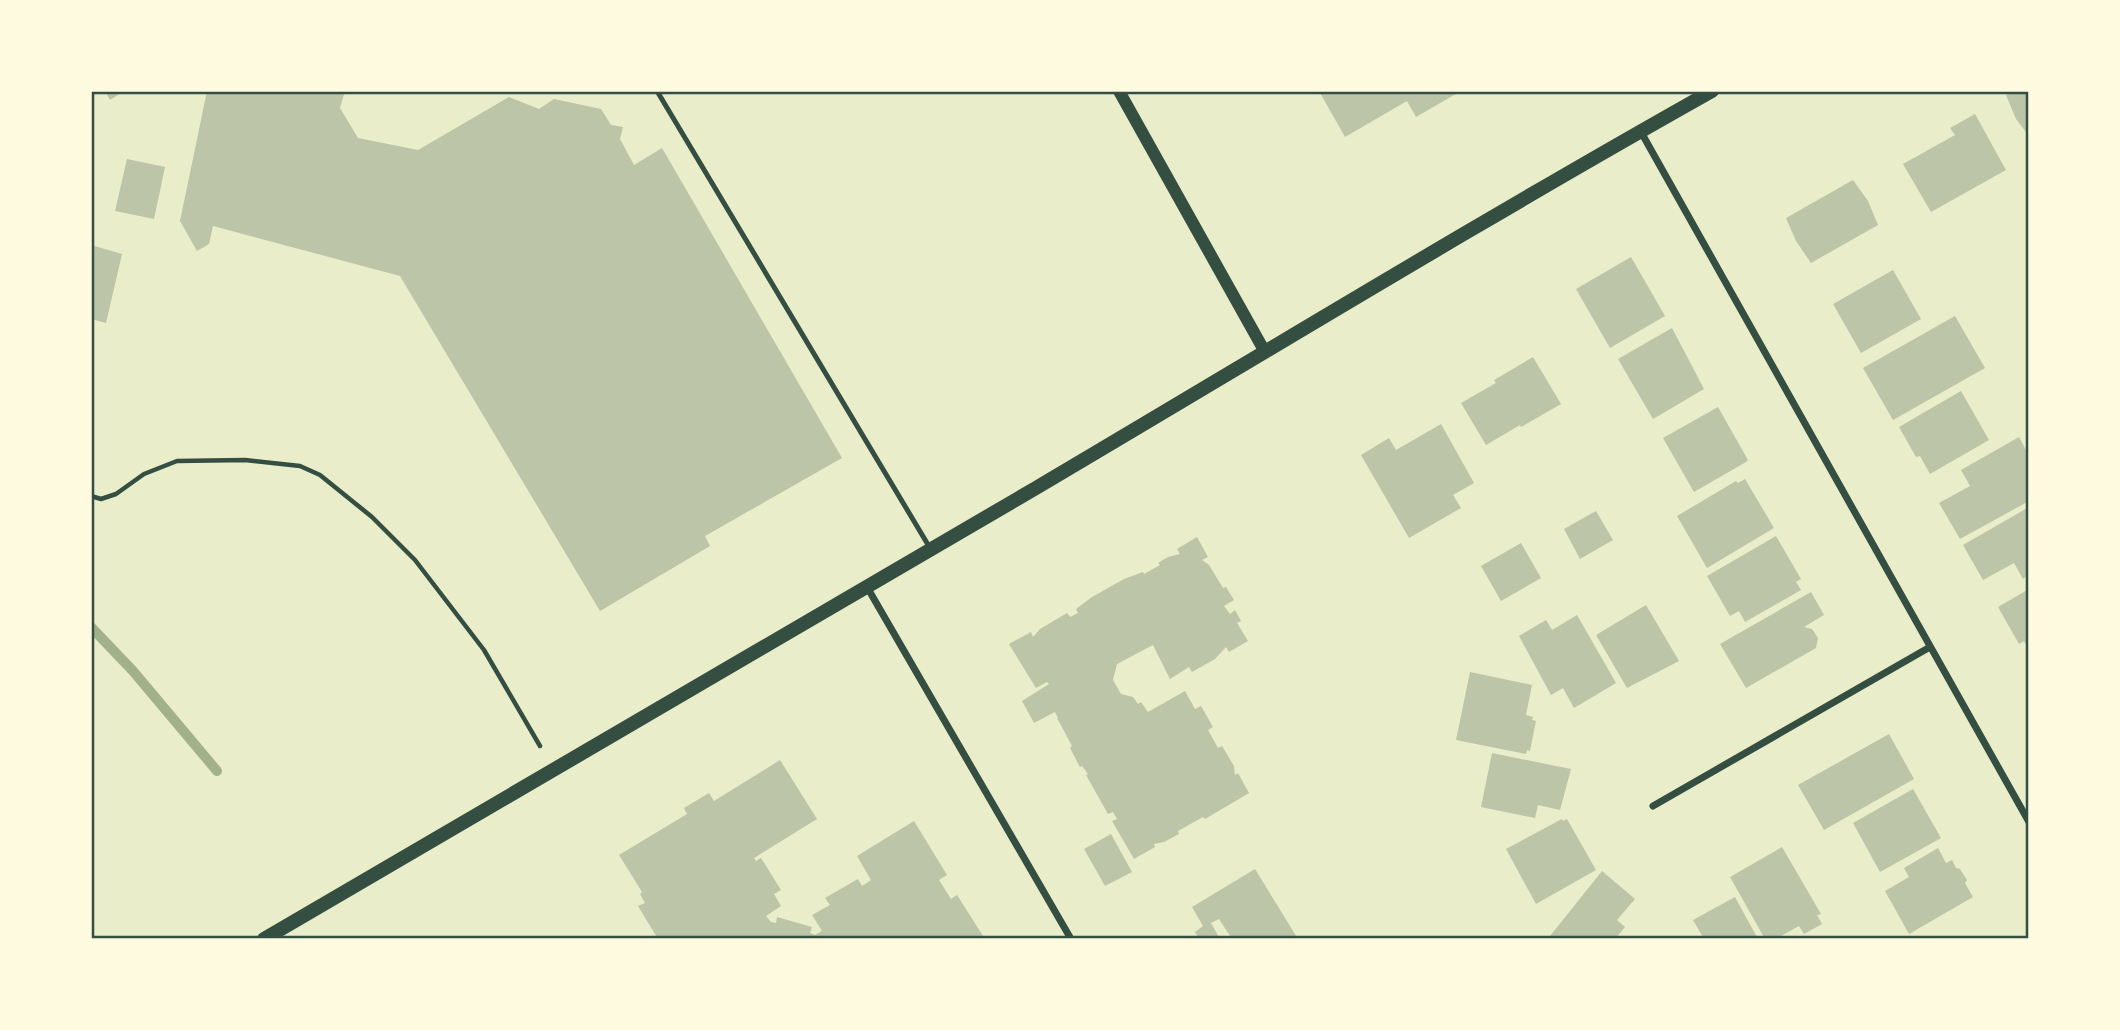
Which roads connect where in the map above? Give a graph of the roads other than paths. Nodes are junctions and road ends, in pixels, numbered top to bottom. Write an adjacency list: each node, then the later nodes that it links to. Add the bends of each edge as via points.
1 (657, 91): 6 (lane)
2 (1119, 91): 5 (street)
3 (1712, 91): 4 (main road)
4 (1640, 131): 5 (main road); 8 (street)
5 (1265, 352): 6 (main road)
6 (931, 550): 7 (main road)
7 (867, 586): 11 (main road); 12 (street)
8 (1930, 647): 9 (street); 10 (street)
9 (1653, 806)
10 (2029, 822)
11 (264, 939)
12 (1071, 939)

